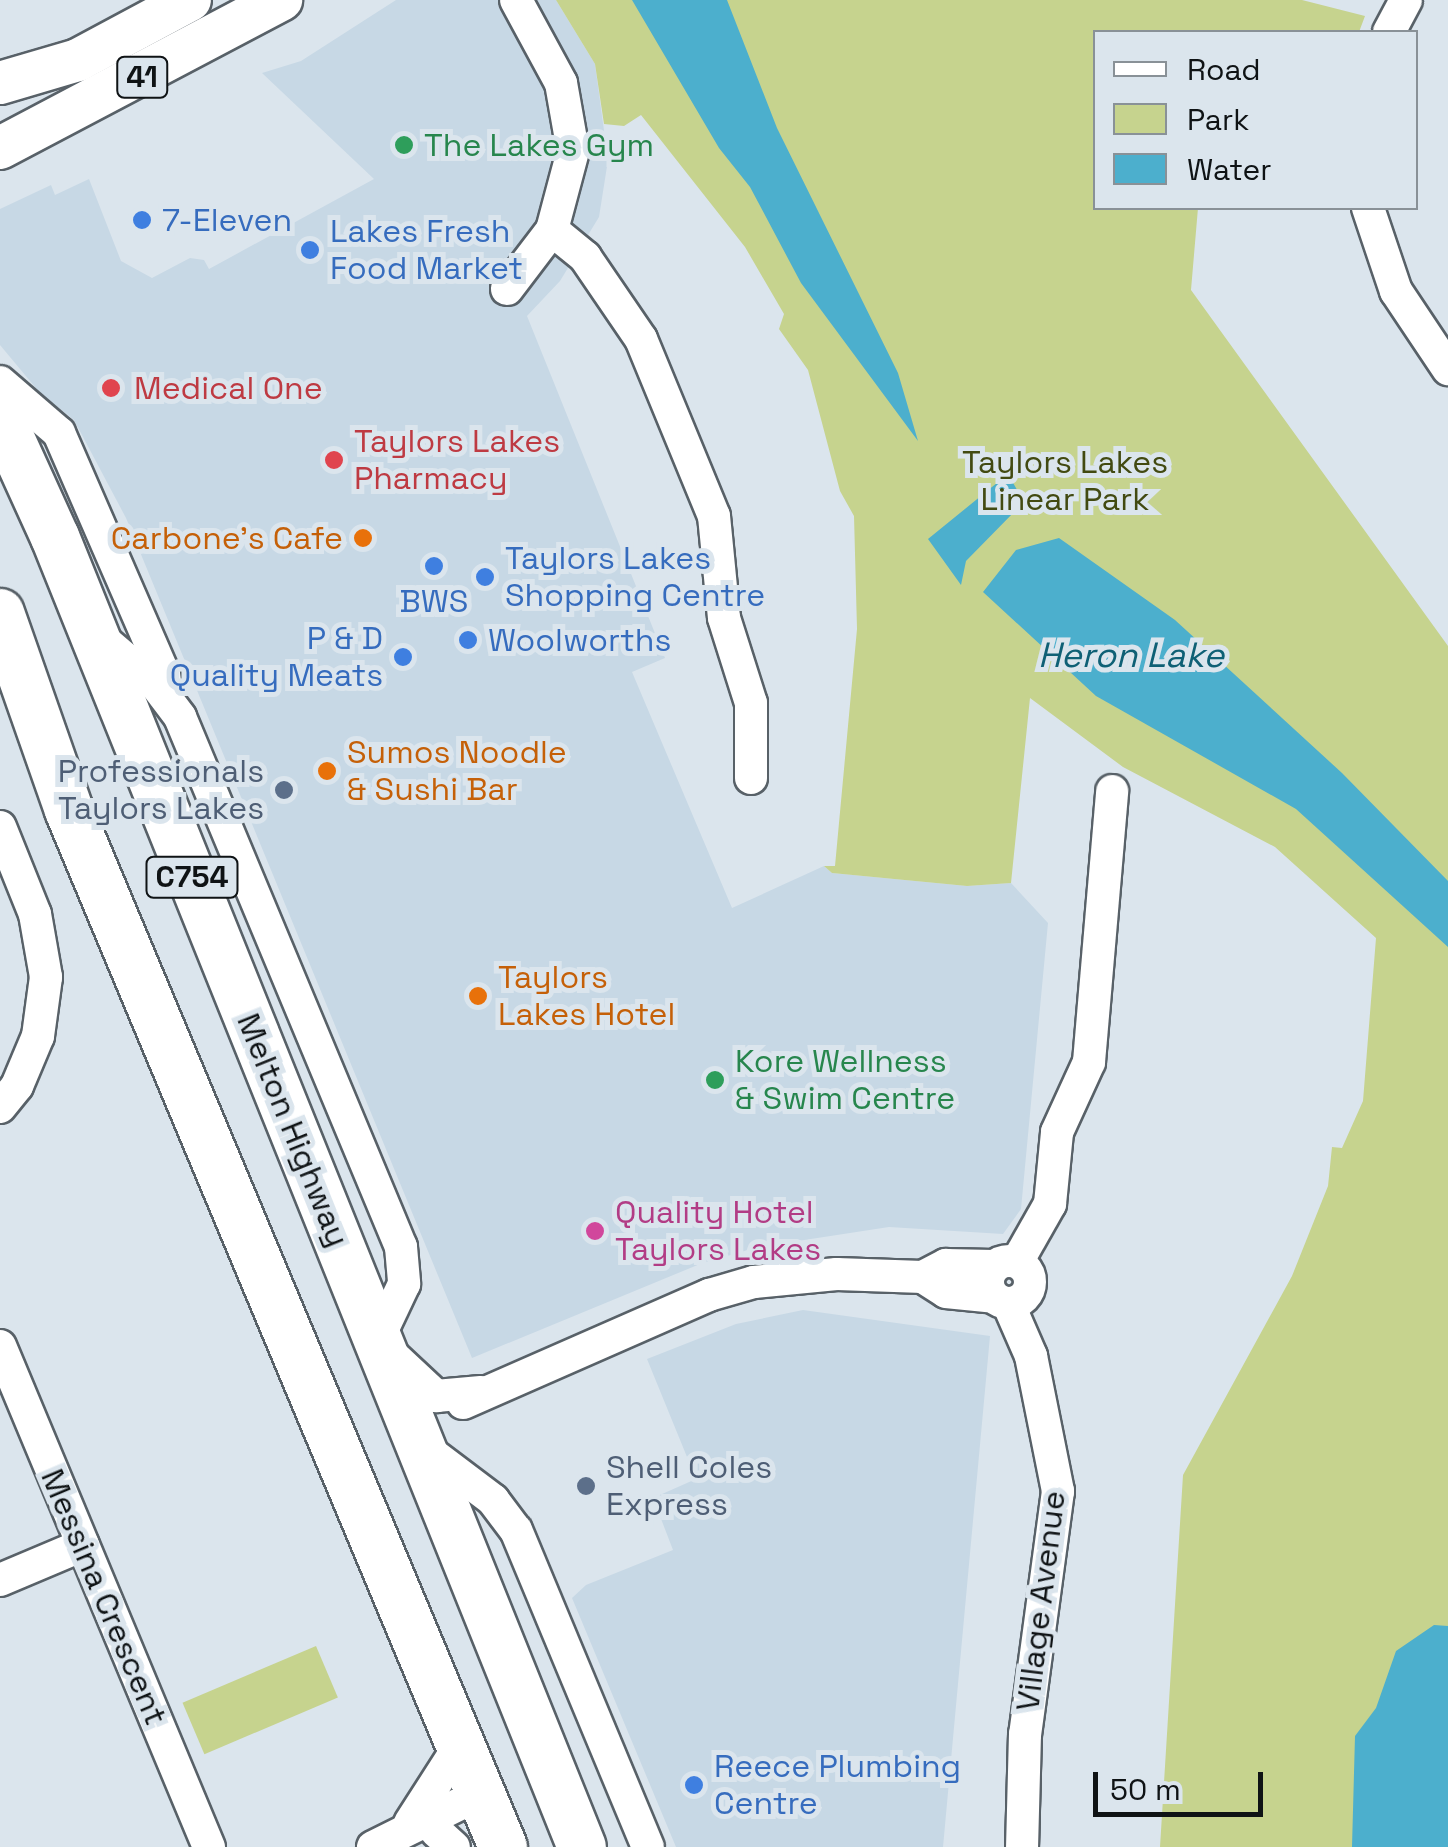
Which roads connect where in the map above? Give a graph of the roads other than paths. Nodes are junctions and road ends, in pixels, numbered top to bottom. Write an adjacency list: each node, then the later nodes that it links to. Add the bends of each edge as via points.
1 (190, 0): 8 (main road, 41, via 78,60)
2 (281, 0): 9 (main road, 41)
3 (498, 0): 7 (street)
4 (516, 0): 7 (street)
5 (1406, 0): 6 (street)
6 (1390, 30)
7 (546, 52): 11 (street, via 567,105 572,150)
8 (0, 82)
9 (0, 148)
10 (1369, 210): 13 (street, via 1396,291)
11 (547, 238): 12 (street); 19 (street, via 596,276 653,362 714,516 724,618 752,703)
12 (507, 288)
13 (1448, 369)
14 (0, 382): 18 (street, via 59,433 164,674)
15 (0, 416): 17 (highway, Melton Highway / C754)
16 (0, 613): 30 (highway, C754, via 69,810)
17 (91, 628): 18 (street); 24 (highway, Melton Highway / C754)
18 (166, 697): 24 (street, via 404,1257 404,1284)
19 (751, 778)
20 (1112, 791): 23 (street, via 1088,1062 1057,1132 1050,1204)
21 (0, 827): 22 (street, via 35,914 46,976 38,1036 17,1086)
22 (0, 1107)
23 (1003, 1282): 26 (street, via 946,1292 923,1277 804,1275 732,1287); 38 (street, Village Avenue, via 1031,1356 1058,1491 1025,1734)
24 (377, 1341): 26 (street, via 436,1396); 27 (highway, Melton Highway / C754)
25 (0, 1346): 28 (street, Messina Crescent)
26 (481, 1392): 27 (street)
27 (416, 1436): 31 (highway, Melton Highway / C754); 37 (street, via 494,1500 516,1530)
28 (83, 1545): 29 (street); 34 (street, Messina Crescent)
29 (0, 1580)
30 (460, 1745): 32 (highway, C754); 33 (street)
31 (552, 1777): 32 (highway); 36 (highway, Melton Highway / C754)
32 (490, 1817): 33 (street)
33 (434, 1834): 35 (street)
34 (209, 1847)
35 (375, 1847)
36 (582, 1847)
37 (648, 1847)
38 (1022, 1847)

